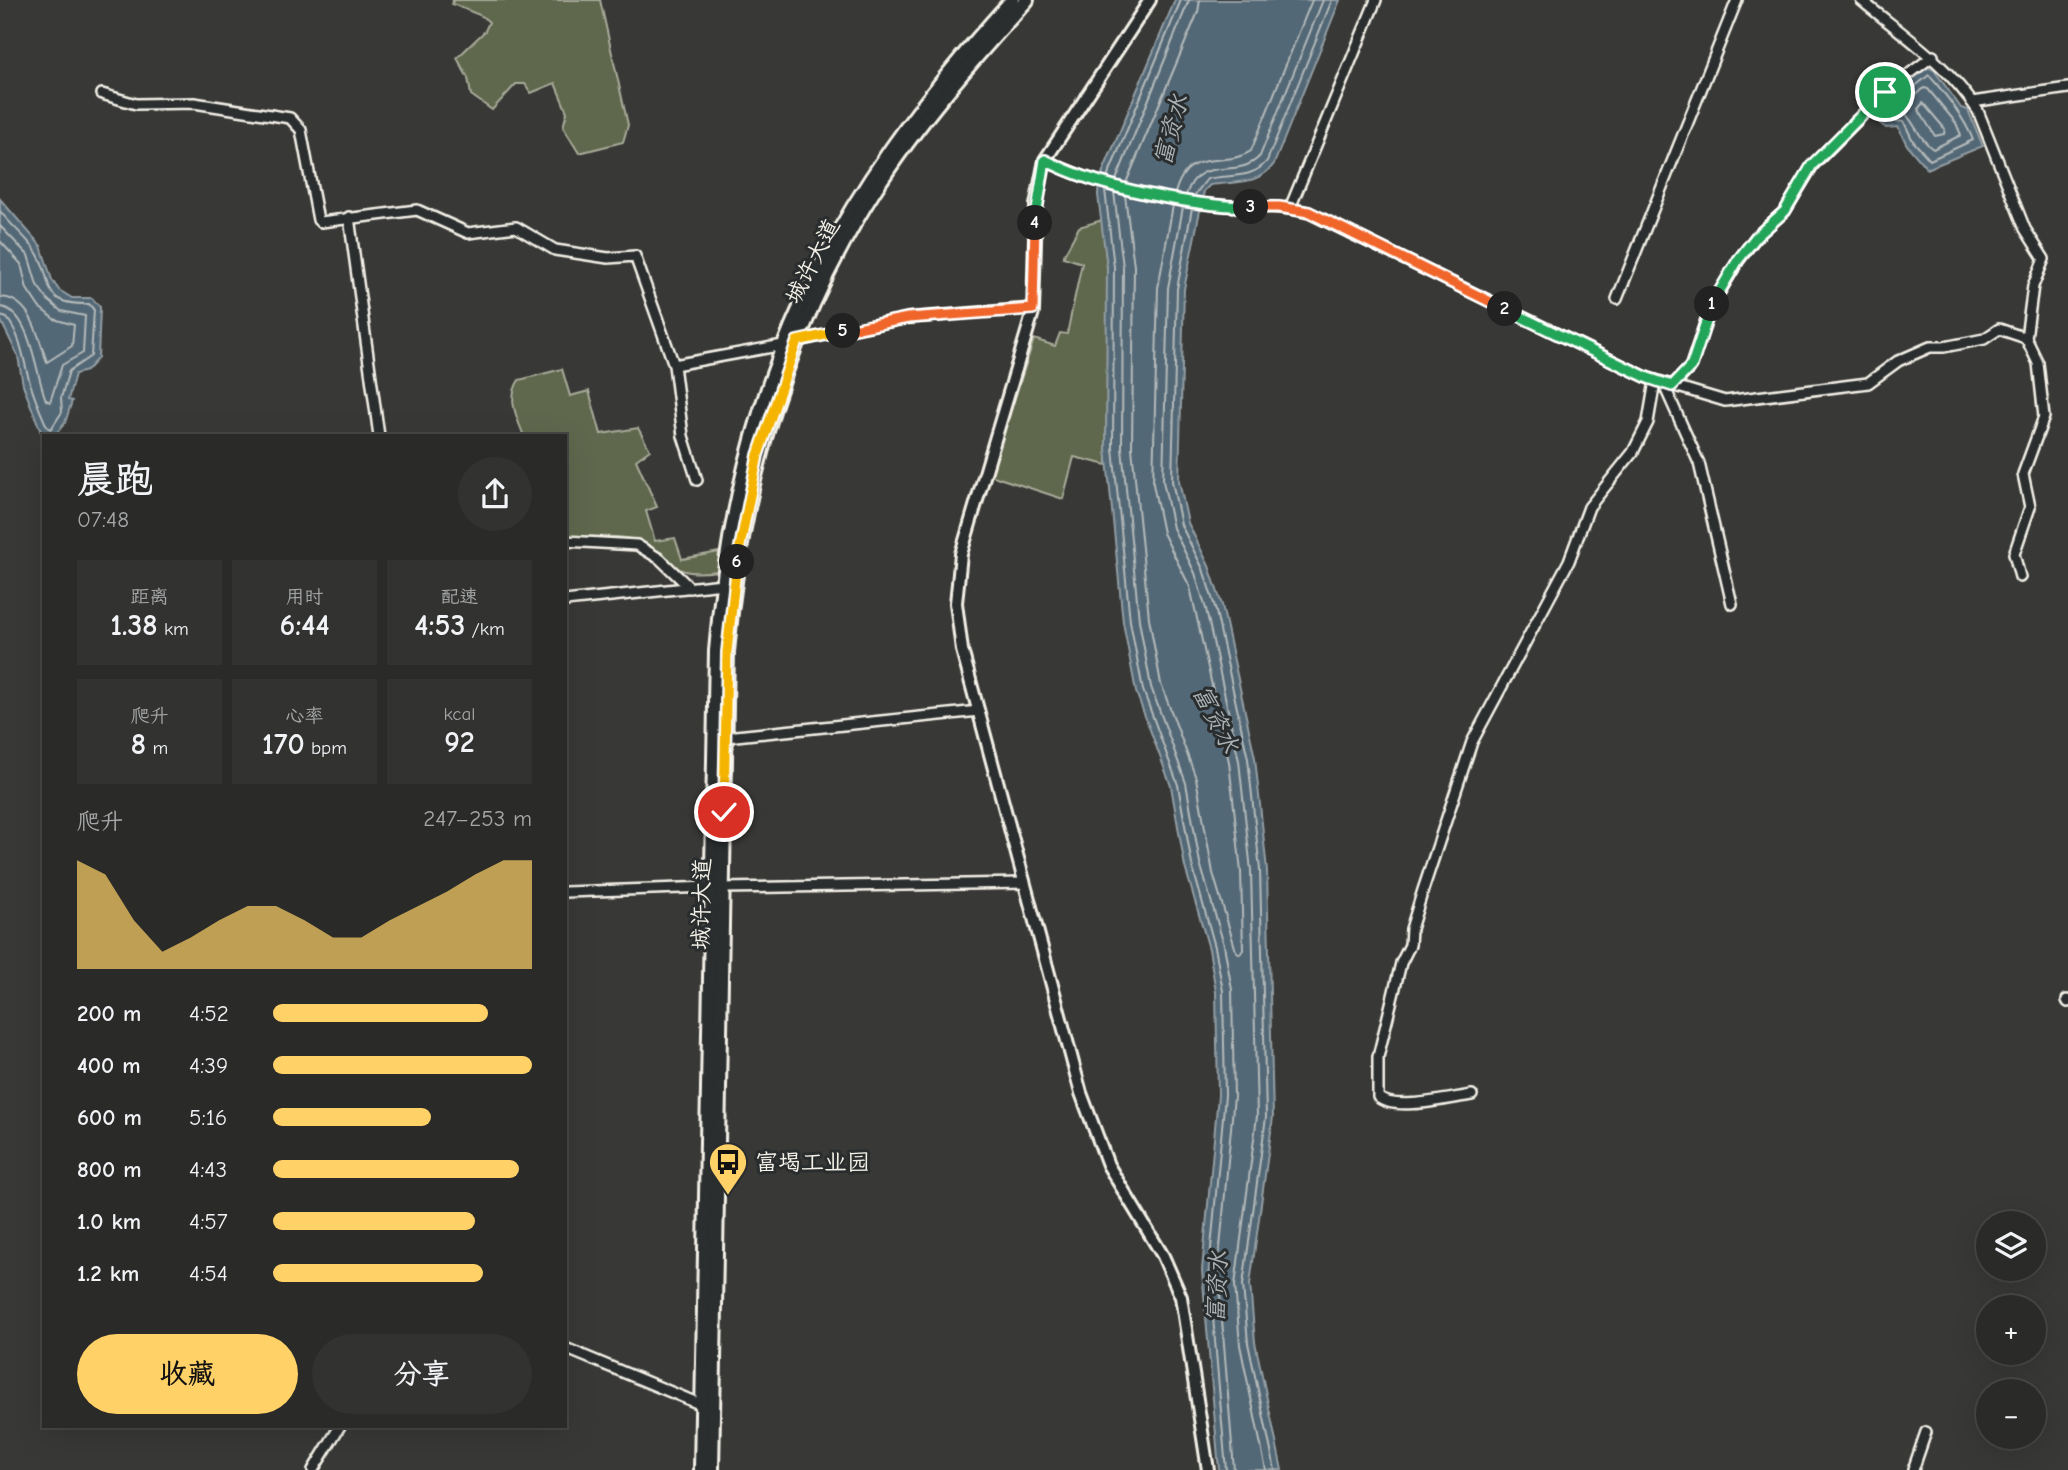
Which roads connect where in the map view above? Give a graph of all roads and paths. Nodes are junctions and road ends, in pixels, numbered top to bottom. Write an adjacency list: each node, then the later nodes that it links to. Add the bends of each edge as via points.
1 (1012, 0): 18 (main road, 城许大道, via 936,86 870,177 828,248)
2 (1027, 0): 17 (main road, 城许大道, via 953,83 874,191 832,265)
3 (1150, 0): 11 (street)
4 (1376, 0): 12 (street)
5 (1737, 0): 14 (street)
6 (1861, 0): 7 (street)
7 (1933, 56): 10 (street); 20 (street, via 1885,92 1812,165 1785,211 1738,260 1710,308 1692,365)
8 (2068, 88): 10 (street)
9 (102, 94): 13 (street, via 136,104 194,103 290,117 301,130 318,220)
10 (1972, 102): 16 (street, via 2025,229 2044,259 2033,286)
11 (1045, 160): 12 (street, via 1097,181 1205,204); 15 (street, via 1036,205)
12 (1290, 208): 20 (street, via 1329,221)
13 (349, 217): 19 (street, via 417,210 467,233 516,227 555,250 608,258 635,256); 21 (street)
14 (1617, 299)
15 (1033, 309): 17 (street, via 908,318); 29 (street, via 959,564 959,634)
16 (2026, 338): 20 (street, via 1999,329 1984,339 1930,347 1898,361 1868,383 1838,389 1725,401); 24 (street, via 2038,363 2044,417 2023,474 2030,507 2014,554)
17 (797, 341): 30 (main road, 城许大道, via 767,424 744,517 731,614)
18 (783, 345): 19 (street); 25 (main road, 城许大道, via 748,452)
19 (674, 365): 22 (street, via 683,436)
20 (1664, 383): 28 (street, via 1699,463); 34 (street, via 1633,452 1590,508 1569,561 1472,742 1401,963 1378,1057 1378,1097 1403,1104)
21 (379, 434)
22 (696, 480)
23 (567, 541): 26 (street, via 638,545)
24 (2020, 577)
25 (723, 584): 26 (street); 32 (main road, 城许大道, via 716,651)
26 (690, 588): 27 (street)
27 (567, 601)
28 (1732, 604)
29 (979, 711): 30 (street); 31 (street)
30 (726, 737): 32 (main road, 城许大道)
31 (1025, 883): 32 (street); 42 (street, via 1091,1122 1108,1165 1163,1256 1181,1297)
32 (717, 888): 33 (street); 36 (main road, 城许大道); 41 (main road, 城许大道)
33 (567, 892)
34 (1472, 1095)
35 (567, 1349): 36 (street)
36 (702, 1405): 40 (main road, 城许大道)
37 (339, 1428): 39 (street)
38 (1926, 1432): 43 (street)
39 (313, 1470)
40 (701, 1470)
41 (712, 1470)
42 (1208, 1470)
43 (1913, 1470)

